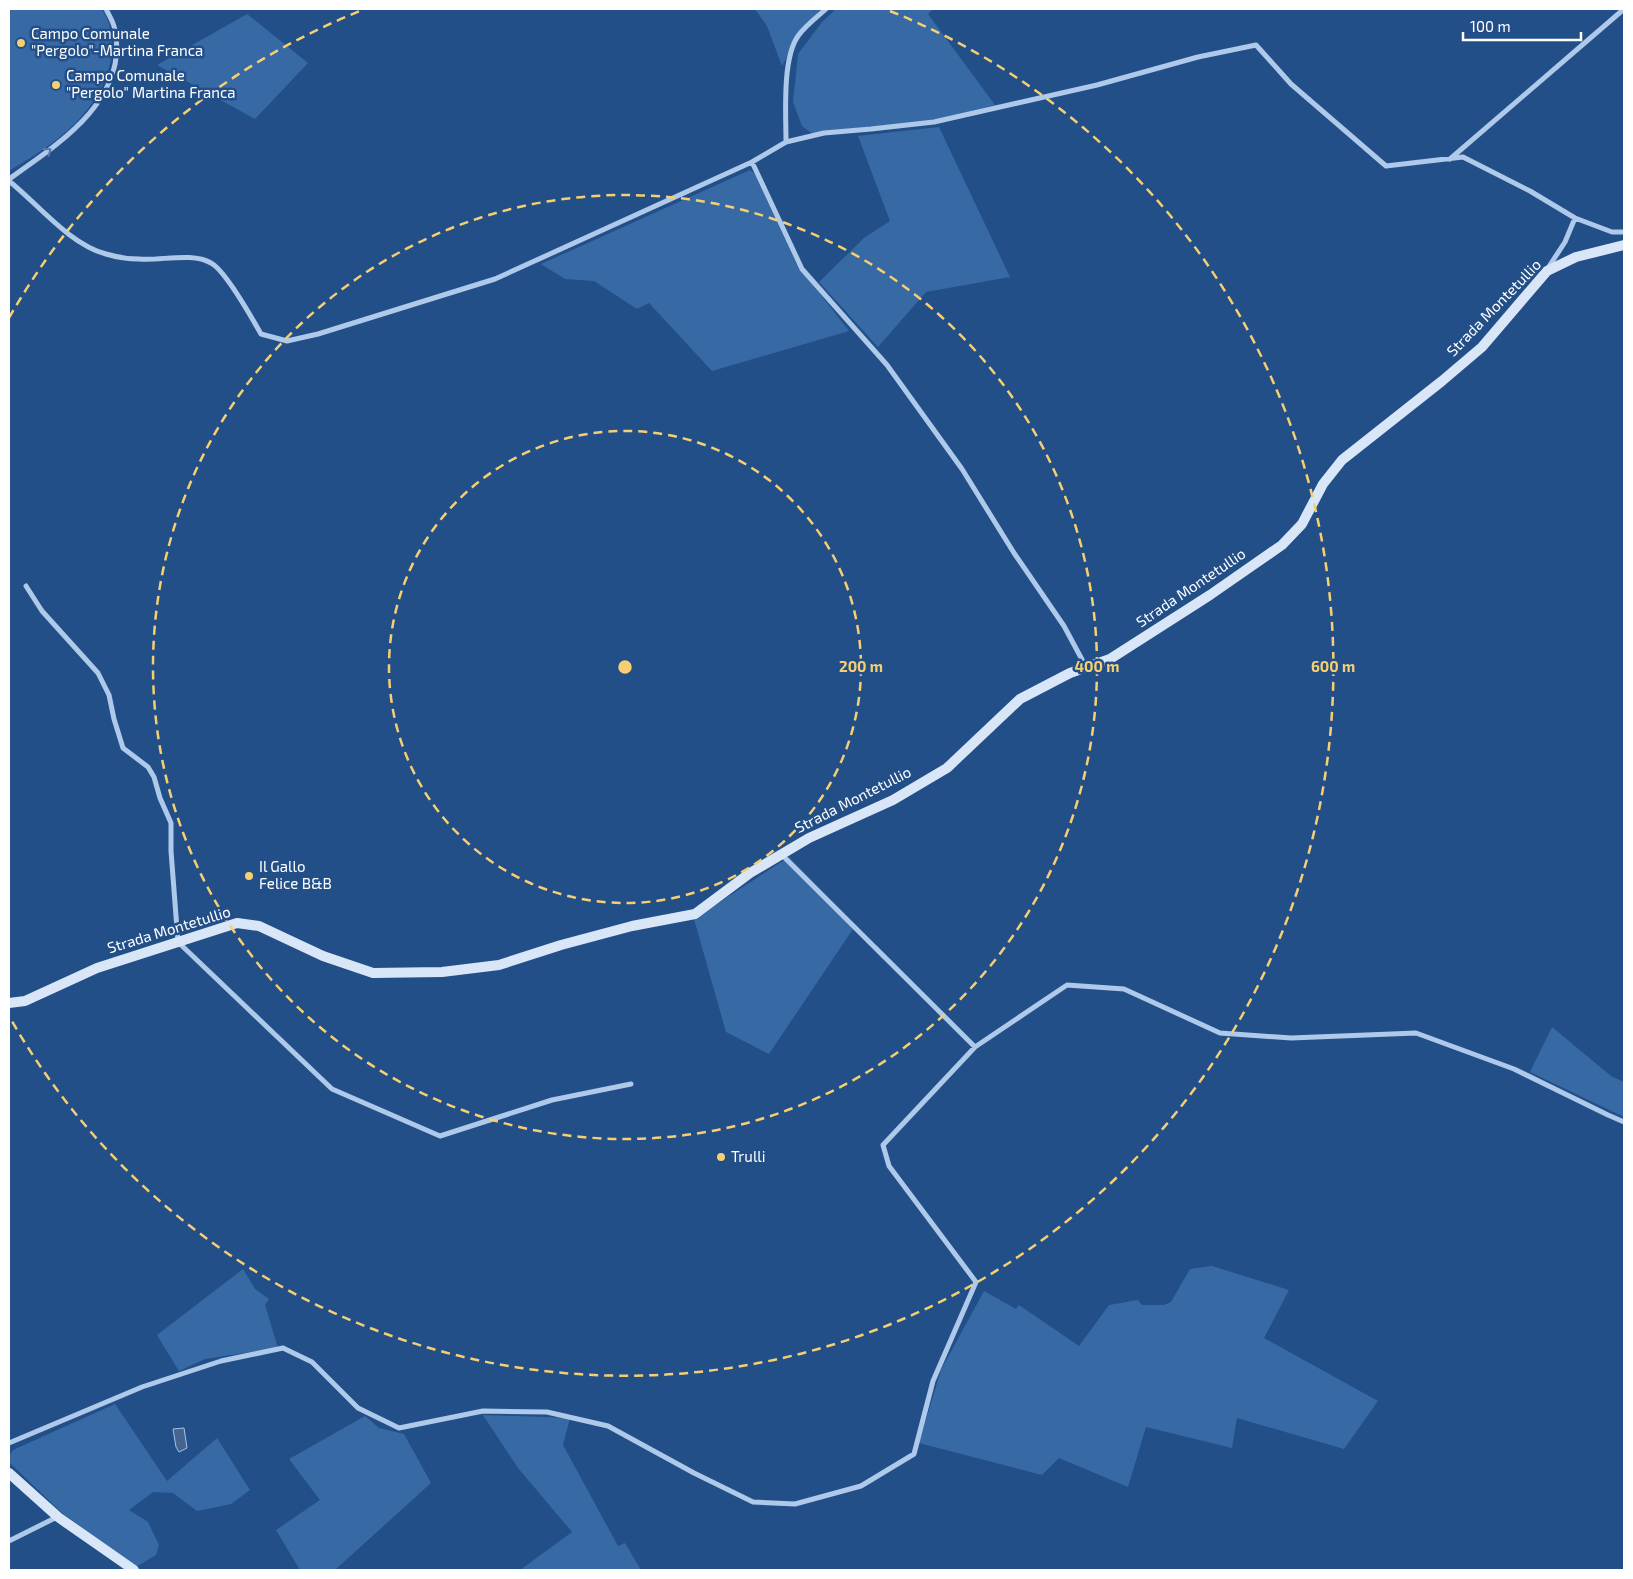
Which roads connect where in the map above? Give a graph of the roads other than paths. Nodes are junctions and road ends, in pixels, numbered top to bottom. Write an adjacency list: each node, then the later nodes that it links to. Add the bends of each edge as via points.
1 (106, 9): 7 (street, one-way to 1, via 65,139 83,122 105,91 115,66 117,47 115,28)
2 (826, 9): 4 (street, via 798,35 792,48 787,79)
3 (1624, 9): 5 (street)
4 (786, 142): 5 (street, via 824,133 934,122 1256,45 1291,84 1386,166); 6 (street)
5 (1450, 159): 8 (street, via 1463,158 1530,191)
6 (752, 162): 7 (street, via 495,280 287,341 261,334 232,286 213,263 200,259 139,259 105,254 73,238); 13 (street, via 802,269 887,366 962,469 1064,626)
7 (9, 180)
8 (1575, 218): 9 (street, via 1612,232); 11 (street)
9 (1624, 232)
10 (1624, 245): 11 (street, Strada Montetullio, via 1576,257)
11 (1547, 271): 13 (street, Strada Montetullio, via 1482,347 1342,460 1324,484 1302,524 1282,545 1110,659)
12 (26, 586): 15 (street, via 42,611 98,673 112,704 123,748 148,767 154,777 171,823)
13 (1086, 668): 14 (street, Strada Montetullio, via 1020,699 947,768 893,800 809,838)
14 (782, 855): 15 (street, Strada Montetullio, via 750,873 694,914 632,926 499,965 442,972 374,973 324,956 260,926 238,923); 17 (street)
15 (178, 942): 16 (street, Strada Montetullio, via 98,968 25,1001); 18 (street, via 332,1089 440,1136 552,1100)
16 (9, 1002)
17 (976, 1047): 19 (street, via 1067,985 1124,989 1220,1033 1291,1038 1416,1032 1514,1068); 20 (street, via 883,1145 889,1166 976,1282 933,1381 914,1454 860,1486 795,1504 753,1502 608,1426 547,1412 483,1411 399,1428 358,1408 312,1362 283,1348 221,1360 142,1387)
18 (631, 1084)
19 (1624, 1122)
20 (9, 1443)
21 (9, 1473): 22 (street)
22 (58, 1517): 23 (street); 24 (street)
23 (9, 1541)
24 (134, 1570)

